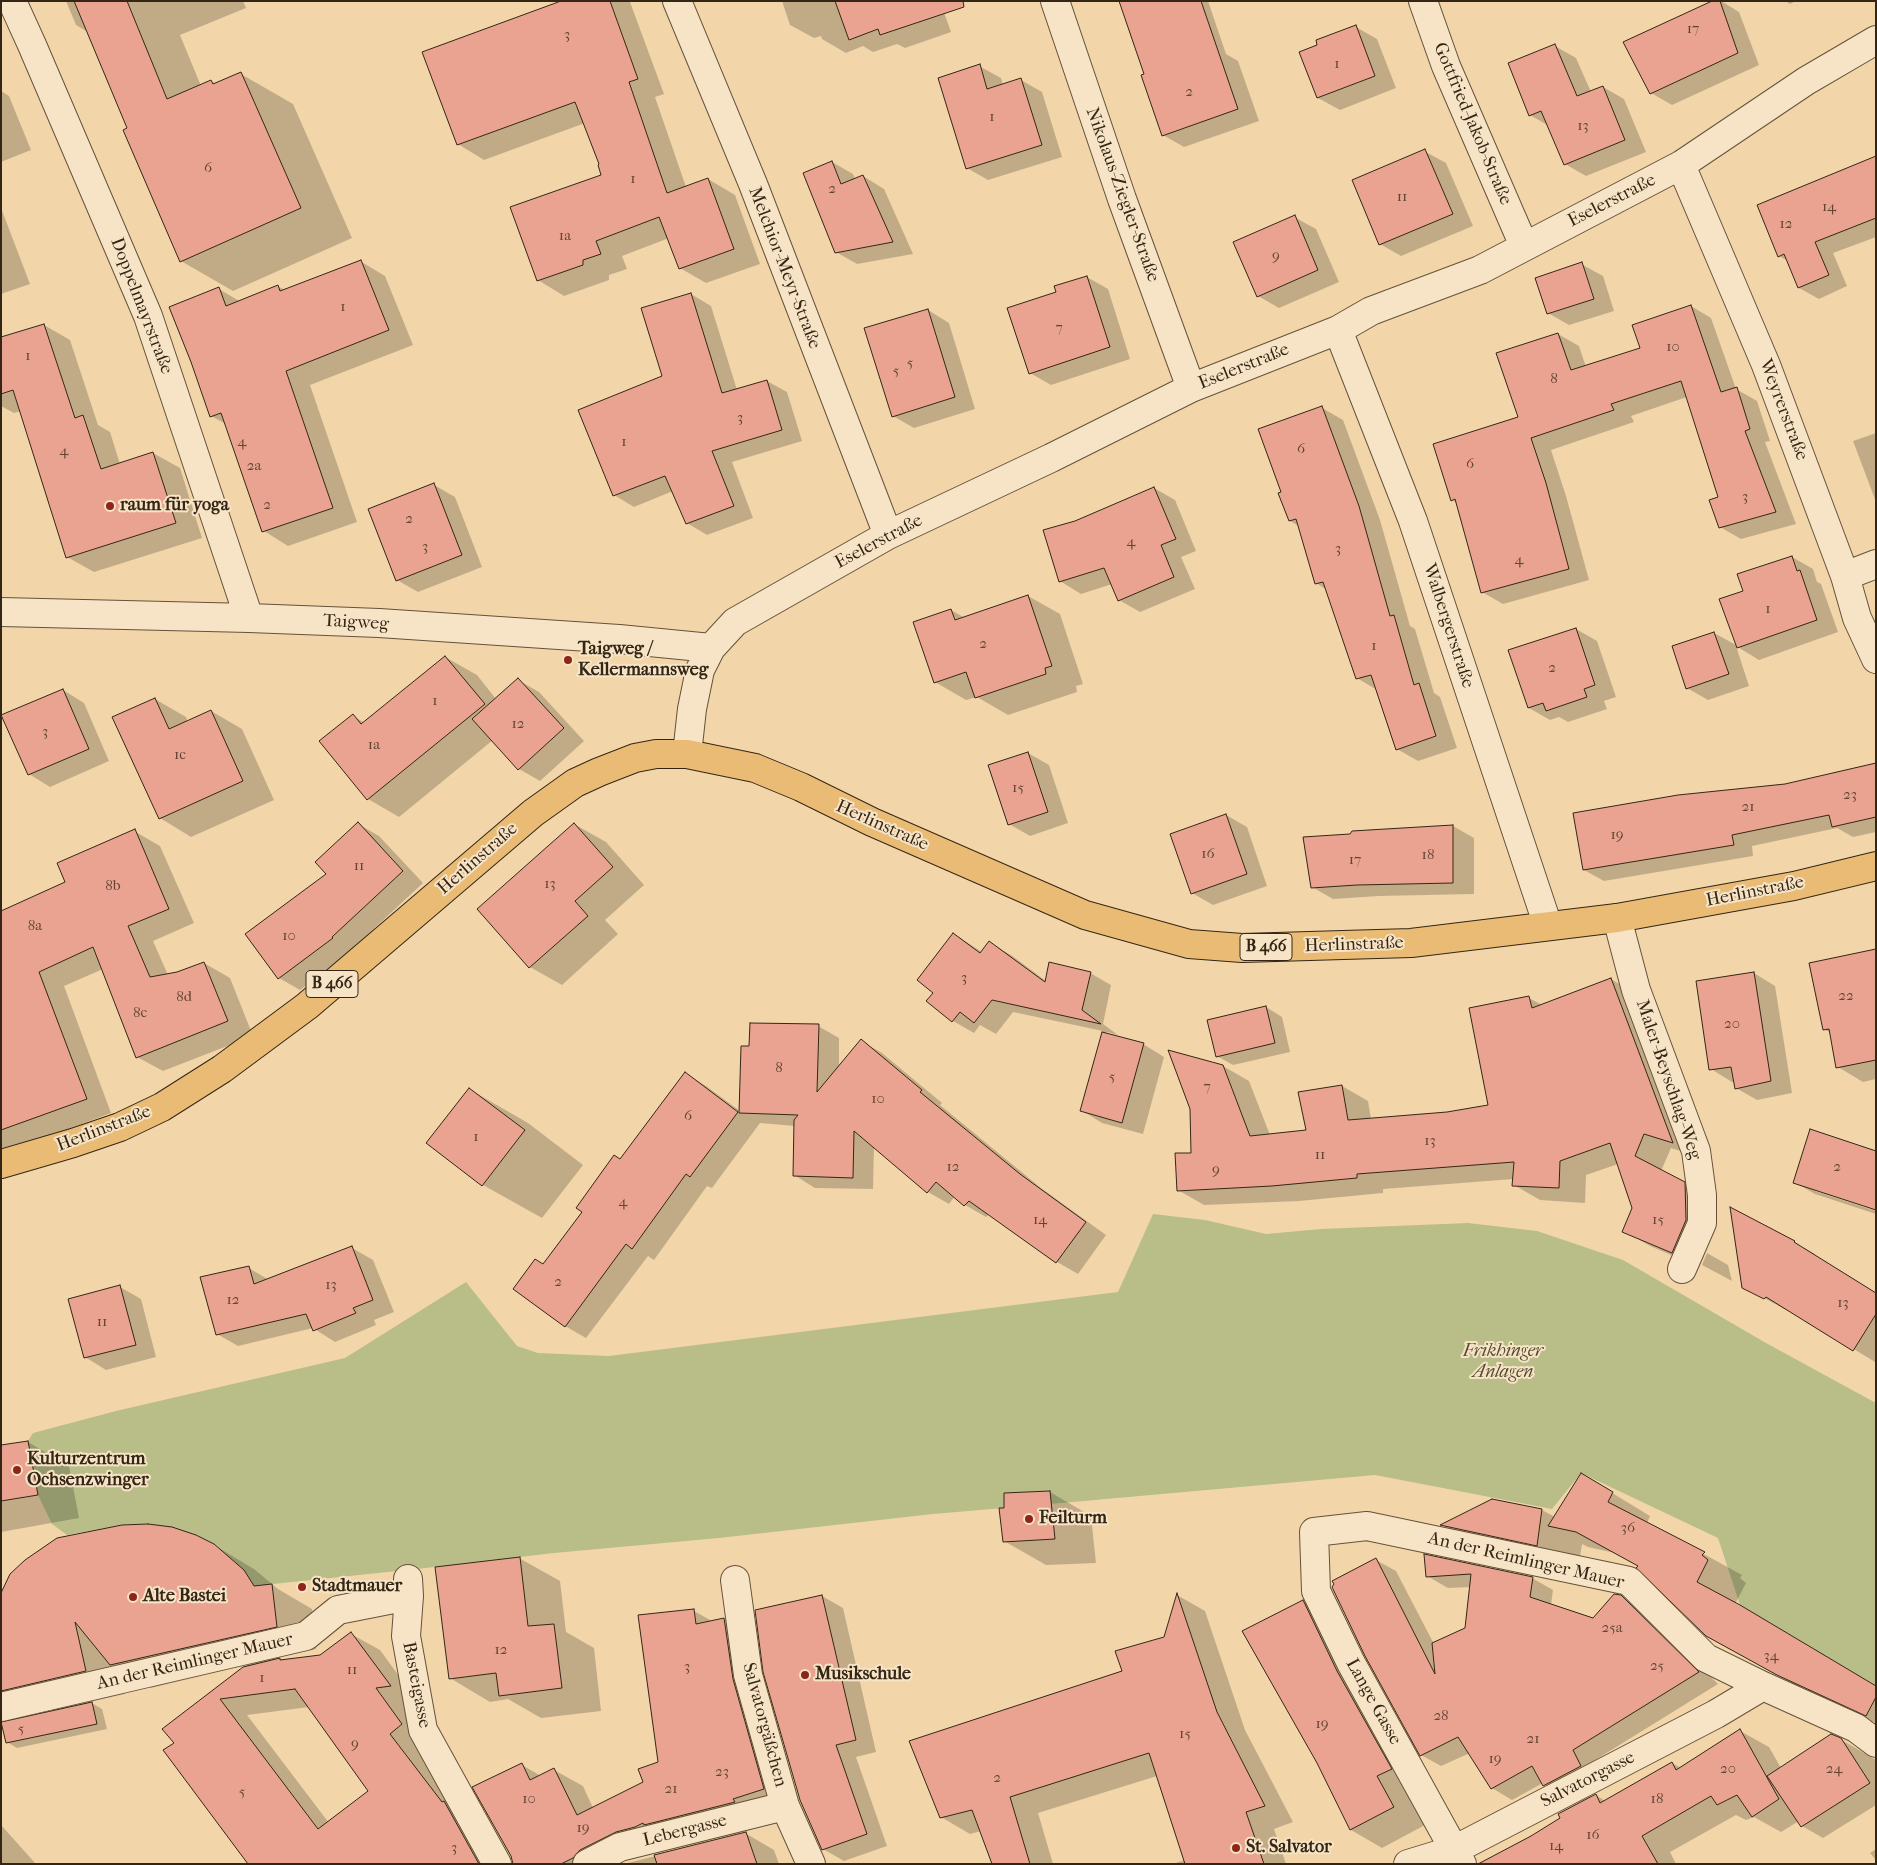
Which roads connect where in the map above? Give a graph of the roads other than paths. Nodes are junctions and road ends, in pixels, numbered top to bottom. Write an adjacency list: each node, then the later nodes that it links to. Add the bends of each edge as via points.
1 (12, 1): 14 (street, Doppelmayrstraße, via 148,316)
2 (677, 1): 10 (street, Melchior-Meyr-Straße, via 753,184)
3 (1055, 1): 9 (street, Nikolaus-Ziegler-Straße)
4 (1423, 1): 7 (street, Gottfried-Jakob-Straße, via 1446,66)
5 (1876, 40): 6 (street, Eselerstraße, via 1806,81)
6 (1681, 165): 7 (street, Eselerstraße); 12 (street, Weyrerstraße, via 1766,365)
7 (1524, 246): 8 (street, Eselerstraße, via 1480,270 1371,312)
8 (1338, 330): 9 (street, Eselerstraße); 20 (street, Walbergerstraße, via 1413,521)
9 (1191, 388): 10 (street, Eselerstraße)
10 (888, 535): 15 (street, Eselerstraße, via 735,622)
11 (1876, 564): 12 (street)
12 (1845, 576): 16 (street, Weyrerstraße, via 1857,618)
13 (1, 612): 14 (street, Taigweg)
14 (249, 618): 15 (street, Taigweg, via 427,626)
15 (711, 648): 17 (street, Eselerstraße, via 696,685)
16 (1876, 659)
17 (687, 754): 20 (main road, Herlinstraße / B 466, via 755,768 1085,915 1189,944 1242,948 1411,943); 21 (main road, Herlinstraße / B 466, via 635,758 575,783 533,813 307,1006 222,1069 162,1107 120,1127)
18 (1876, 866): 19 (main road, Herlinstraße / B 466, via 1794,886)
19 (1617, 918): 20 (main road, Herlinstraße / B 466); 22 (street, Maler-Beyschlag-Weg, via 1636,990 1696,1151 1702,1223)
20 (1548, 926)
21 (1, 1164)
22 (1682, 1269)
23 (1314, 1532): 26 (street, An der Reimlinger Mauer, via 1366,1526 1629,1581 1706,1658); 30 (street, Lange Gasse, via 1316,1591 1351,1663)
24 (735, 1580): 29 (street, Salvatorgäßchen, via 748,1675)
25 (408, 1587): 27 (street, An der Reimlinger Mauer, via 338,1610 306,1636); 31 (street, Basteigasse, via 406,1636 423,1730)
26 (1763, 1686): 28 (street, An der Reimlinger Mauer, via 1856,1728); 30 (street, Salvatorgasse)
27 (1, 1707)
28 (1876, 1743)
29 (786, 1806): 32 (street, Lebergasse, via 620,1847); 33 (street, Salvatorgäßchen)
30 (1458, 1857): 34 (street, Salvatorgasse)
31 (497, 1864)
32 (587, 1864)
33 (811, 1864)
34 (1408, 1864)

